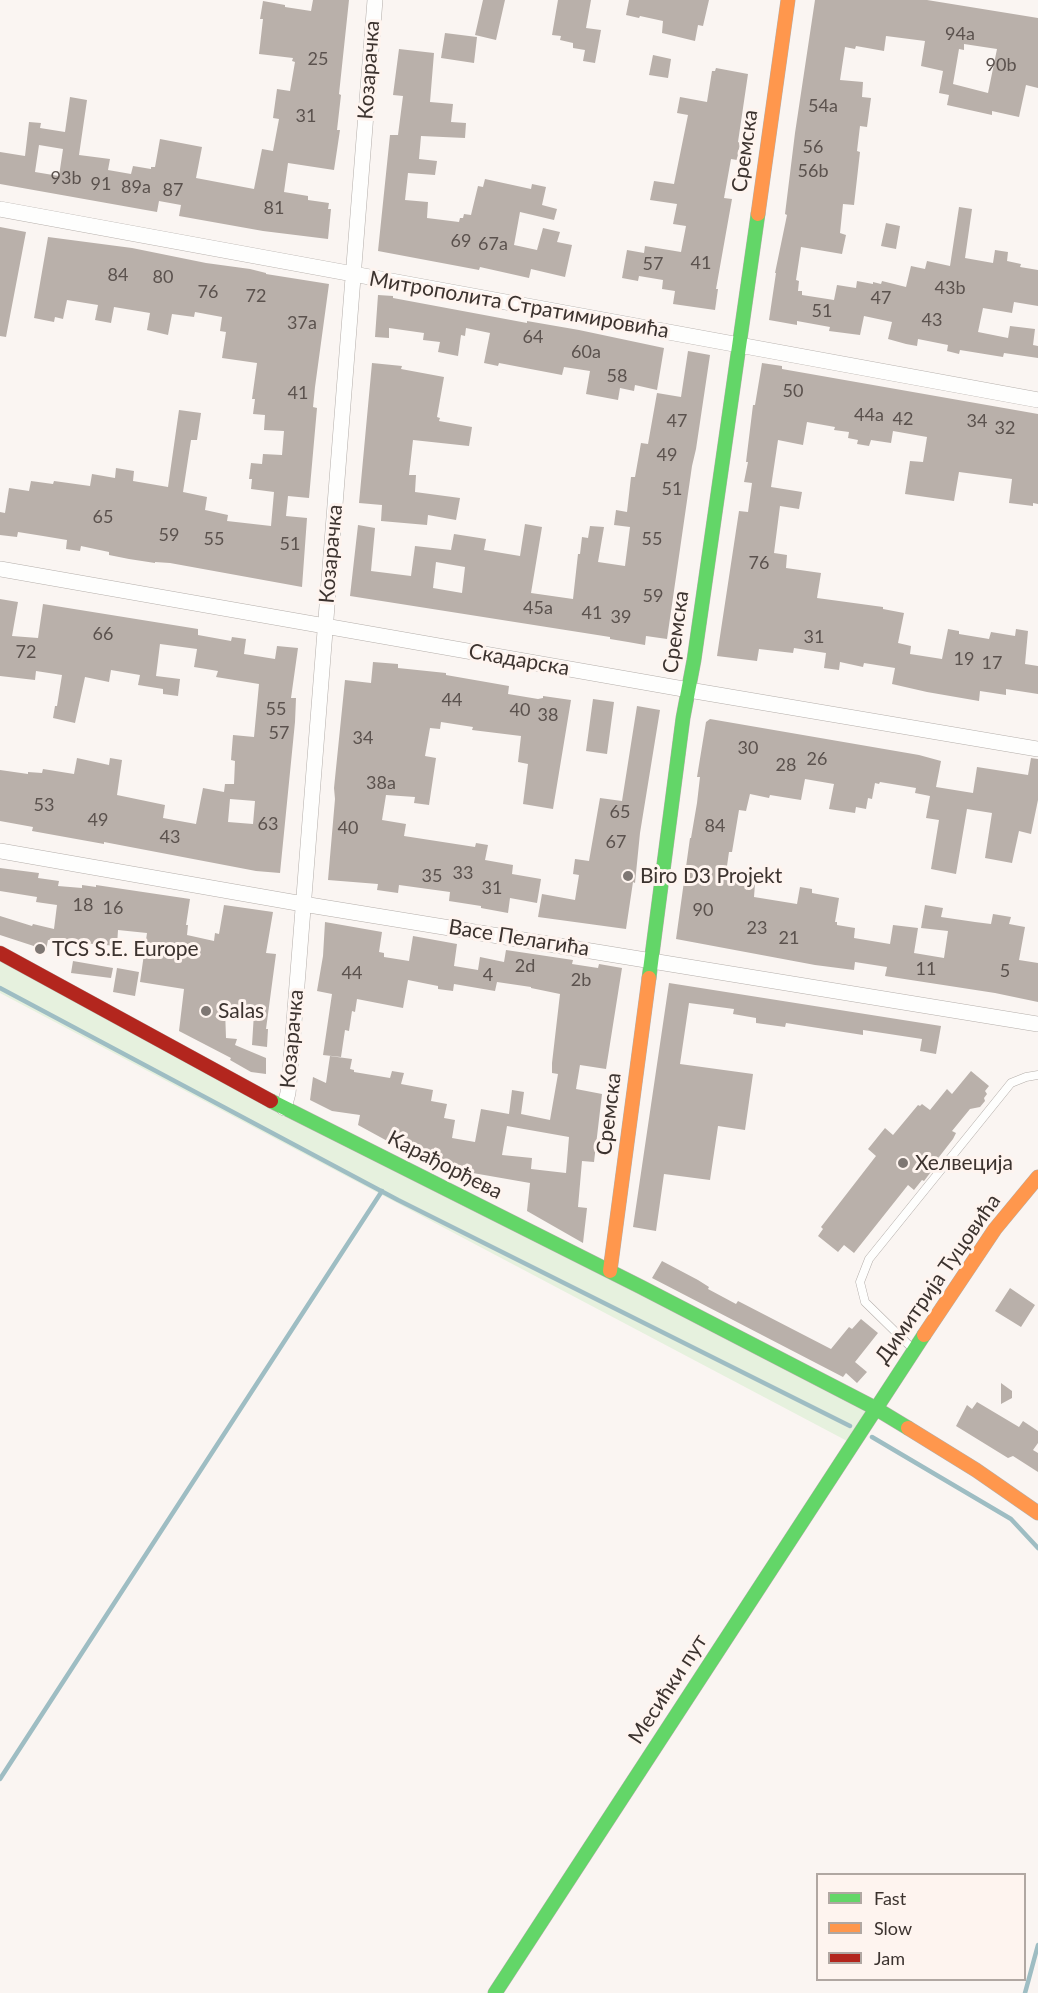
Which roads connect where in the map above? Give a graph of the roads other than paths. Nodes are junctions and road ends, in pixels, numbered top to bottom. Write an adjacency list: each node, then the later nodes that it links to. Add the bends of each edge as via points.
1 (375, 0): 4 (street, Козарачка)
2 (788, 0): 5 (street, Сремска)
3 (0, 209): 4 (street, Митрополита Стратимировића)
4 (353, 275): 5 (street, Митрополита Стратимировића); 8 (street, Козарачка)
5 (738, 345): 6 (street, Митрополита Стратимировића); 9 (street, Сремска)
6 (1038, 399)
7 (0, 569): 8 (street, Скадарска)
8 (325, 627): 9 (street, Скадарска); 12 (street, Козарачка)
9 (689, 690): 10 (street, Скадарска); 14 (street, Сремска)
10 (1038, 749)
11 (0, 851): 12 (street, Васе Пелагића)
12 (303, 904): 14 (street, Васе Пелагића); 17 (street, Козарачка)
13 (0, 953): 17 (street, Карађорђева)
14 (651, 960): 15 (street, Васе Пелагића); 19 (street, Сремска)
15 (1038, 1024)
16 (1038, 1075): 20 (lane, via 1011,1083 869,1258 860,1282 865,1302)
17 (284, 1108): 19 (street, Карађорђева)
18 (1038, 1177): 20 (street, Димитрија Туцовића, via 995,1229)
19 (610, 1271): 21 (street, Карађорђева)
20 (914, 1350): 21 (street, Димитрија Туцовића)
21 (875, 1407): 22 (street, Карађорђева); 23 (street, Месићки пут)
22 (1038, 1512)
23 (495, 1993)

